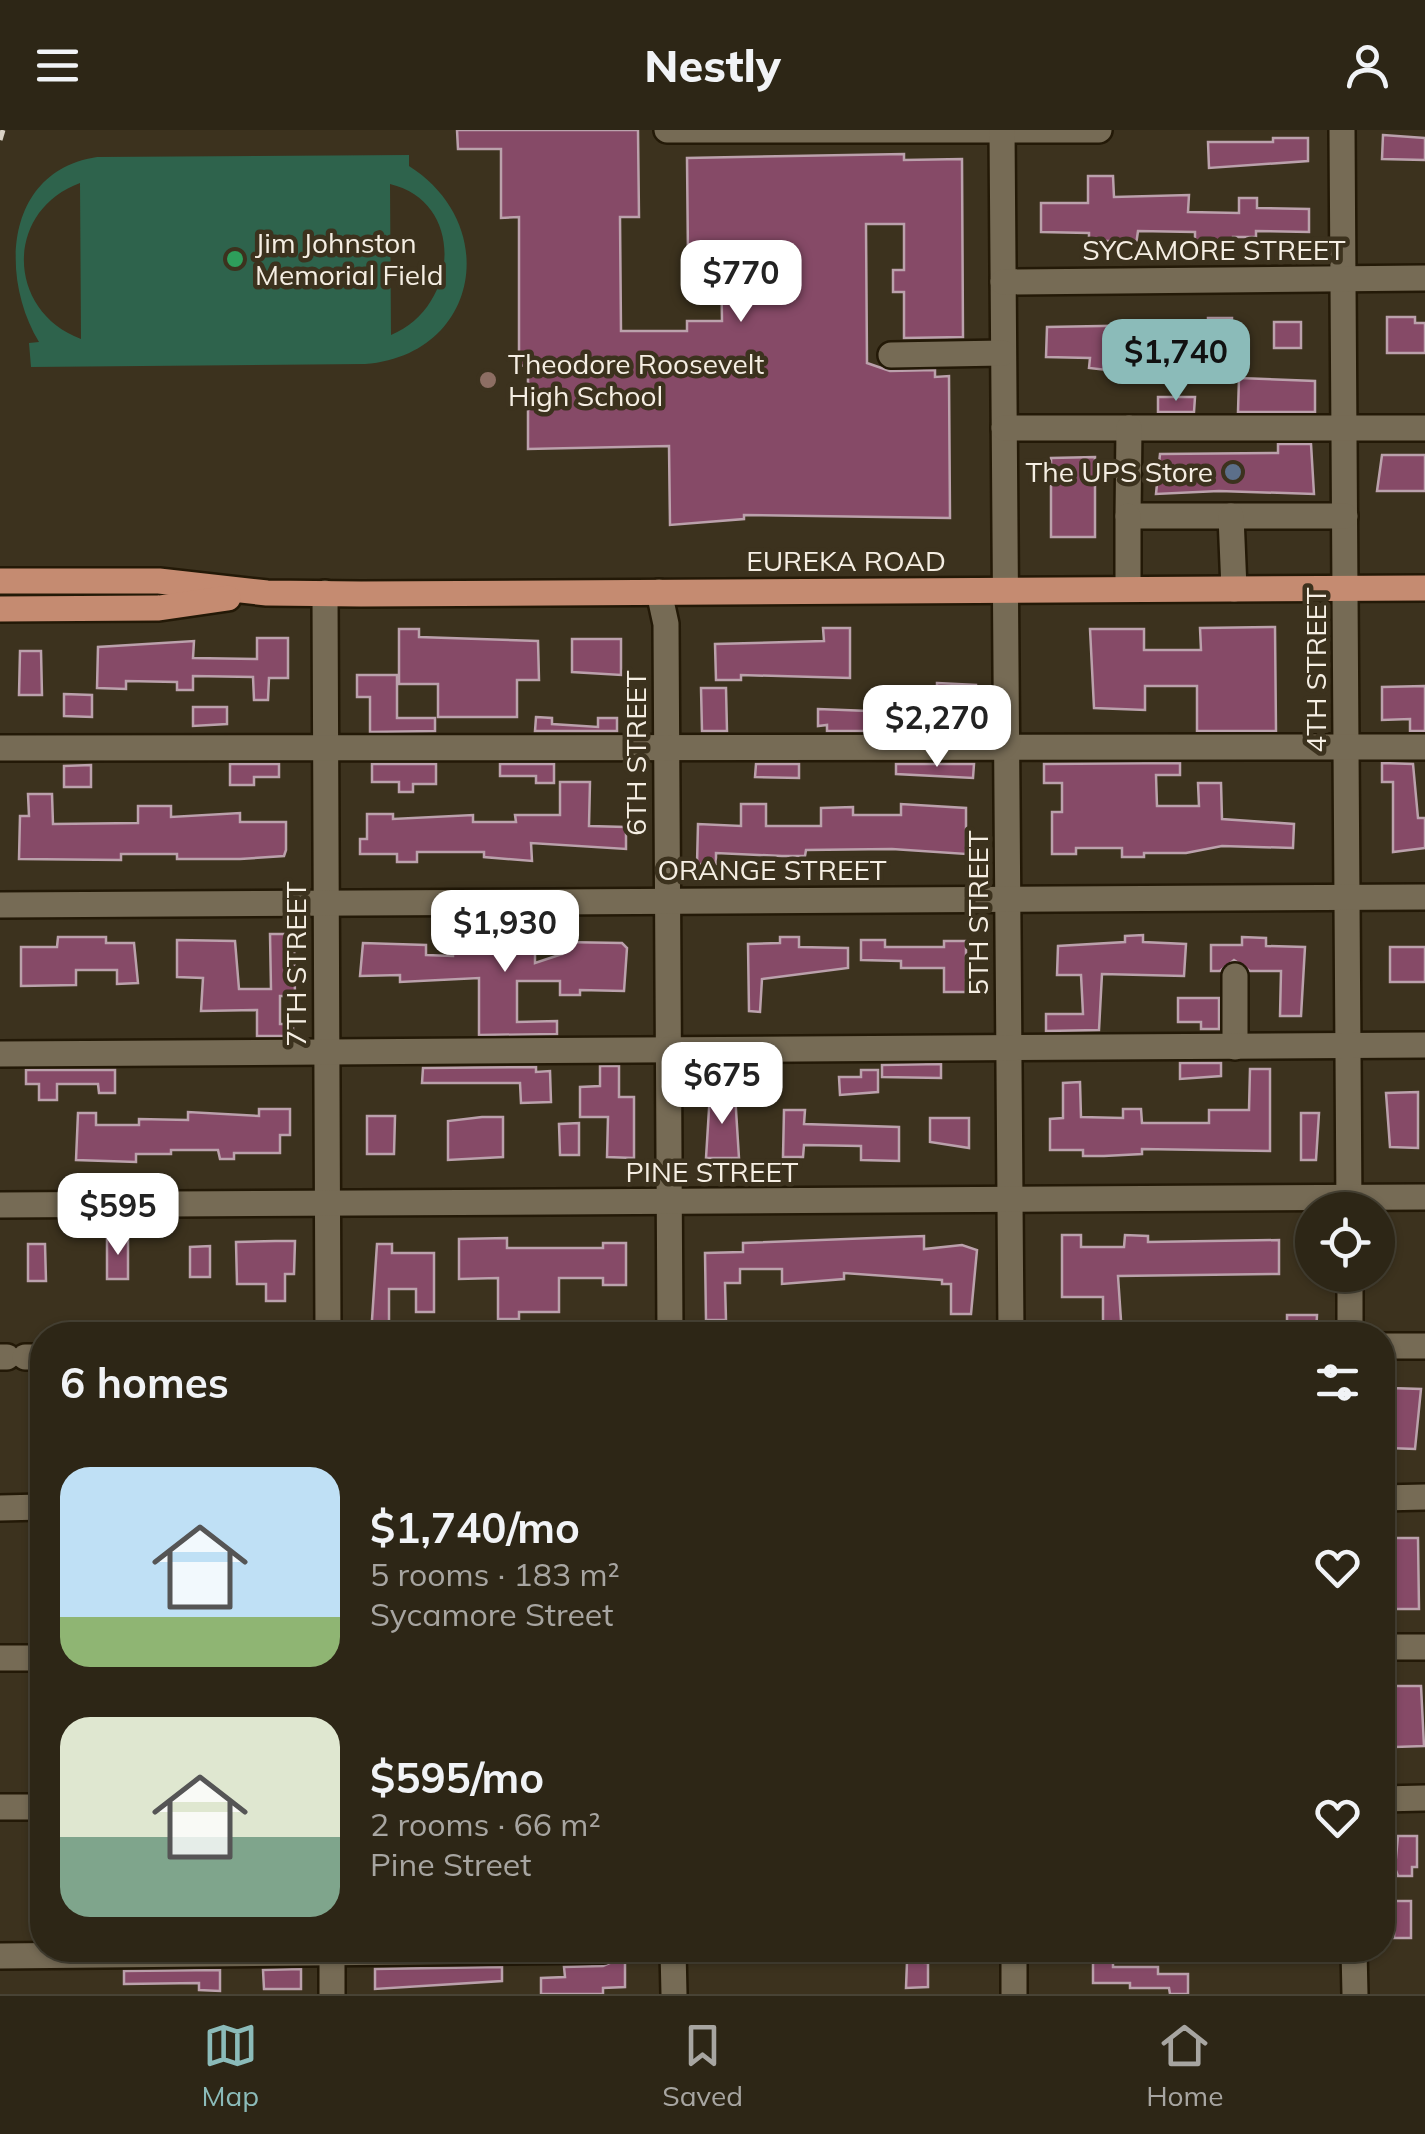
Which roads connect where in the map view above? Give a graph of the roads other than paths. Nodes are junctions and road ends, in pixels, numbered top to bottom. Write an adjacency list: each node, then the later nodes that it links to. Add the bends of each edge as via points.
1 (1099, 130): 4 (street)
2 (1342, 130): 6 (street, 4TH STREET)
3 (668, 131): 4 (street)
4 (1002, 131): 7 (street, 5TH STREET)
5 (1425, 278): 6 (street, SYCAMORE STREET)
6 (1343, 279): 7 (street, SYCAMORE STREET); 13 (street, 4TH STREET)
7 (1002, 282): 8 (street, 5TH STREET)
8 (1003, 354): 9 (street); 10 (street, 5TH STREET)
9 (890, 355)
10 (1004, 428): 11 (street); 22 (street, 5TH STREET)
11 (1129, 428): 13 (street); 14 (street)
12 (1425, 428): 13 (street)
13 (1344, 429): 16 (street, 4TH STREET)
14 (1128, 516): 15 (street); 20 (street)
15 (1231, 516): 16 (street); 21 (street)
16 (1345, 516): 18 (street, 4TH STREET)
17 (0, 582): 24 (main road, EUREKA ROAD, via 159,581)
18 (1345, 588): 19 (main road, EUREKA ROAD); 21 (main road, EUREKA ROAD); 31 (street, 4TH STREET)
19 (1425, 588)
20 (1128, 589): 21 (main road, EUREKA ROAD); 22 (main road, EUREKA ROAD)
21 (1234, 589)
22 (1006, 590): 23 (main road, EUREKA ROAD); 32 (street, 5TH STREET)
23 (659, 592): 25 (main road, EUREKA ROAD); 30 (street, 6TH STREET, via 666,624)
24 (267, 593): 25 (main road, EUREKA ROAD); 26 (main road, EUREKA ROAD, via 159,608)
25 (325, 593): 27 (street, 7TH STREET)
26 (0, 609)
27 (325, 746): 29 (street); 30 (street); 37 (street, 7TH STREET)
28 (1425, 747): 31 (street)
29 (0, 748)
30 (666, 748): 32 (street); 36 (street, 6TH STREET)
31 (1346, 749): 32 (street); 34 (street, 4TH STREET)
32 (1007, 750): 35 (street, 5TH STREET)
33 (1425, 896): 34 (street, ORANGE STREET)
34 (1348, 897): 35 (street, ORANGE STREET); 40 (street, 4TH STREET)
35 (1008, 899): 36 (street, ORANGE STREET); 43 (street, 5TH STREET)
36 (667, 901): 37 (street, ORANGE STREET); 44 (street, 6TH STREET)
37 (326, 903): 38 (street, ORANGE STREET); 45 (street, 7TH STREET)
38 (0, 905)
39 (1234, 976): 42 (street)
40 (1348, 1046): 41 (street); 42 (street); 47 (street, 4TH STREET)
41 (1425, 1046)
42 (1236, 1047): 43 (street)
43 (1009, 1048): 44 (street); 49 (street, 5TH STREET)
44 (668, 1050): 45 (street); 51 (street, 6TH STREET)
45 (327, 1052): 46 (street); 53 (street, 7TH STREET)
46 (0, 1054)
47 (1349, 1192)
48 (1425, 1197): 50 (street, PINE STREET)
49 (1010, 1200): 51 (street, PINE STREET); 52 (street, PINE STREET); 58 (street, 5TH STREET)
50 (1395, 1200)
51 (669, 1202): 53 (street, PINE STREET); 57 (street, 6TH STREET)
52 (1295, 1203)
53 (328, 1204): 54 (street, PINE STREET); 56 (street, 7TH STREET)
54 (0, 1205)
55 (1350, 1292): 59 (street)
56 (328, 1322)
57 (670, 1322)
58 (1010, 1322)
59 (1350, 1322)
60 (1395, 1346): 61 (street)
61 (1425, 1346)
62 (1395, 1498): 63 (street)
63 (1425, 1498)
64 (30, 1507): 65 (street)
65 (0, 1508)
66 (1395, 1646): 67 (street)
67 (1425, 1647)
68 (0, 1658): 69 (street)
69 (30, 1658)
70 (1395, 1798): 71 (street)
71 (1425, 1798)
72 (0, 1807): 73 (street)
73 (30, 1807)
74 (0, 1956): 75 (street)
75 (30, 1956)
76 (332, 1962): 80 (street)
77 (673, 1962): 81 (street)
78 (1014, 1962): 82 (street)
79 (1354, 1962): 83 (street)
80 (332, 1994)
81 (674, 1994)
82 (1014, 1994)
83 (1355, 1994)

